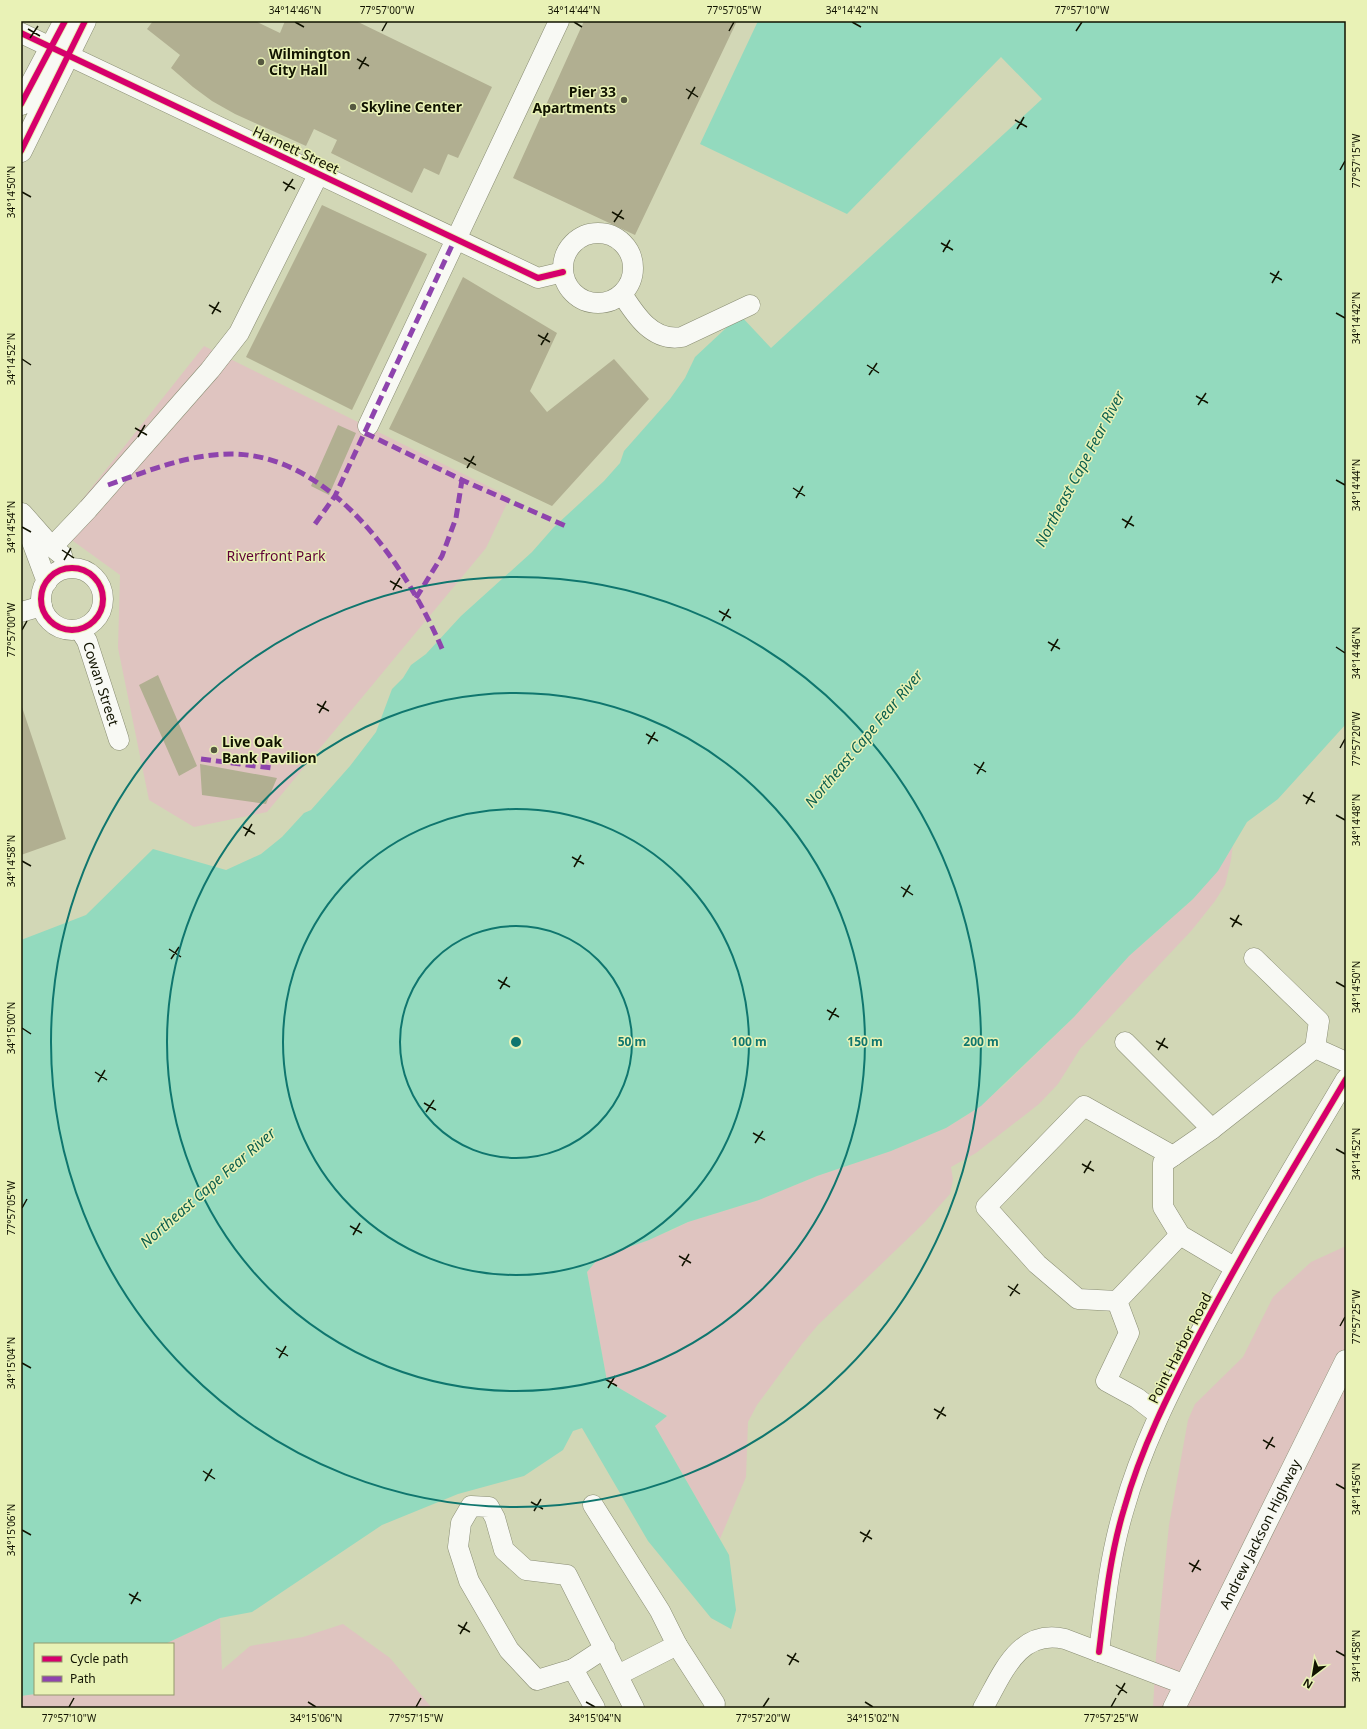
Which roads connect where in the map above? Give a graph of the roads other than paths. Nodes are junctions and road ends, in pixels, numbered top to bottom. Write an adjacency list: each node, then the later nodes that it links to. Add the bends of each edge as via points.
1 (65, 21): 5 (main road)
2 (85, 21): 5 (main road)
3 (559, 21): 9 (street)
4 (21, 33): 5 (street, Harnett Street)
5 (60, 52): 6 (main road); 7 (main road); 8 (street, Harnett Street)
6 (21, 104)
7 (21, 151)
8 (319, 173): 9 (street, Harnett Street); 15 (street, via 239,334)
9 (455, 239): 10 (street, Harnett Street, via 538,278); 13 (street)
10 (563, 272): 11 (street, via 565,282 571,290 587,301 606,302); 11 (street, via 563,260 576,240 592,233 610,234 620,240 633,261 633,273)
11 (622, 294): 12 (street, via 647,326 671,339 682,337)
12 (750, 305)
13 (368, 426)
14 (22, 511): 15 (street); 17 (street)
15 (52, 547): 16 (street)
16 (78, 568): 17 (street, via 55,573); 20 (street, via 88,572 102,588 103,609 90,626)
17 (47, 582): 18 (street, via 41,597)
18 (42, 606): 19 (street); 20 (street, via 50,621 59,628)
19 (21, 612)
20 (80, 630): 21 (street, Cowan Street, via 87,641)
21 (119, 740)
22 (1254, 958): 24 (street, via 1319,1021)
23 (1125, 1042): 27 (street)
24 (1315, 1048): 25 (street); 27 (street)
25 (1346, 1062)
26 (1346, 1079): 30 (street, Point Harbor Road)
27 (1212, 1129): 28 (street)
28 (1173, 1156): 29 (street, via 1163,1163 1163,1207); 31 (street, via 1084,1106 986,1207 1037,1264 1078,1298)
29 (1180, 1235): 30 (street); 31 (street)
30 (1234, 1267): 33 (street, Point Harbor Road)
31 (1117, 1301): 33 (street, via 1129,1333 1106,1381)
32 (1346, 1361): 40 (main road, Andrew Jackson Highway)
33 (1159, 1415): 37 (street, Point Harbor Road, via 1132,1483 1116,1541)
34 (593, 1505): 35 (street, via 660,1611)
35 (677, 1645): 39 (street); 43 (street, via 715,1704)
36 (605, 1648): 38 (street); 38 (street, via 567,1575 526,1570 504,1550 495,1518 489,1507 472,1506 461,1523 458,1547 470,1581 510,1650 537,1680); 39 (street)
37 (1098, 1652): 40 (street); 44 (street, via 1055,1637 1036,1639 1016,1654)
38 (573, 1669): 41 (street)
39 (618, 1675): 42 (street)
40 (1186, 1685): 45 (main road, Andrew Jackson Highway)
41 (595, 1708)
42 (634, 1708)
43 (714, 1708)
44 (983, 1708)
45 (1174, 1708)

